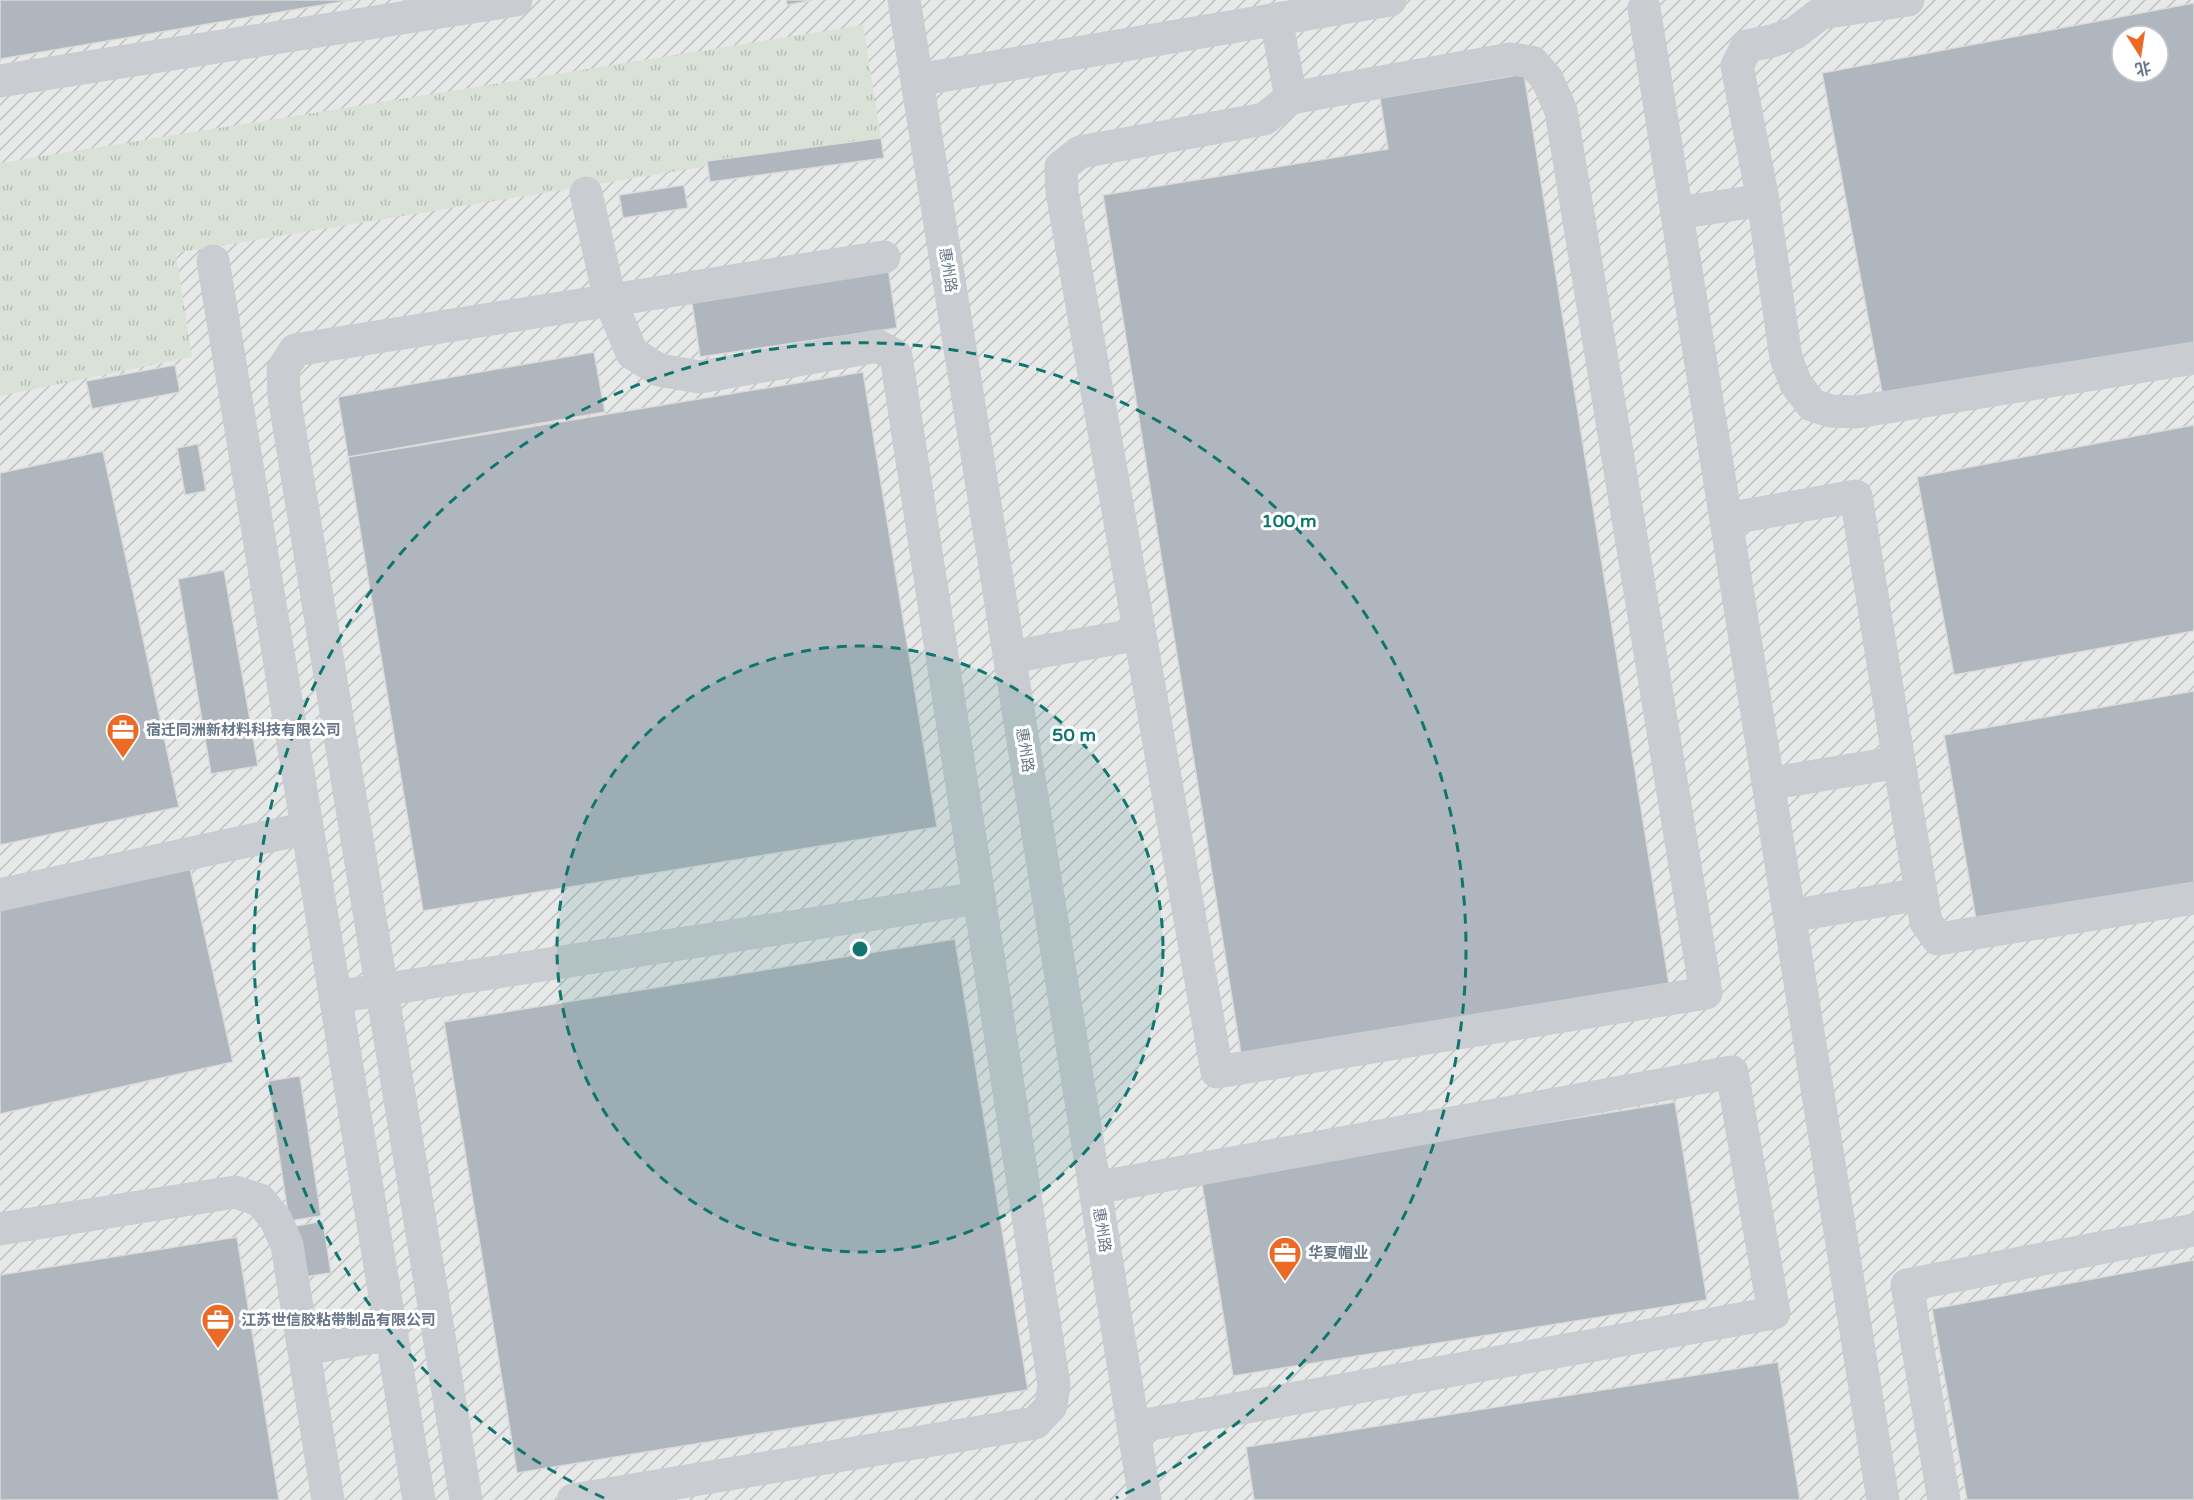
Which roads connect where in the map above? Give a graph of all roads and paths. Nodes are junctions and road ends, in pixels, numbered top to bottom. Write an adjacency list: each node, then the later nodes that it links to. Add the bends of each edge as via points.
1 (516, 0): 8 (street)
2 (904, 0): 7 (street, 惠州路)
3 (1390, 0): 6 (street)
4 (1908, 0): 11 (street, via 1821,13 1795,33 1747,46 1737,66)
5 (1644, 8): 12 (street)
6 (1276, 19): 7 (street); 9 (street)
7 (917, 80): 19 (street, 惠州路)
8 (0, 81)
9 (1291, 99): 18 (street, via 1264,119 1080,152 1061,167 1062,192); 18 (street, via 1510,59 1532,62 1547,79 1561,111 1706,993 1217,1072)
10 (586, 193): 15 (street)
11 (1763, 200): 12 (street); 16 (street, via 1786,358 1796,384 1812,405 1856,412)
12 (1677, 213): 17 (street)
13 (884, 257): 15 (street)
14 (213, 261): 22 (street)
15 (610, 300): 25 (street, via 632,353 659,370 700,377 878,346 896,357); 28 (street, via 295,350 283,369 284,396)
16 (2194, 358)
17 (1726, 519): 20 (street, via 1856,496); 21 (street)
18 (1140, 634): 19 (street)
19 (1010, 657): 30 (street, 惠州路)
20 (1899, 762): 21 (street); 24 (street)
21 (1768, 784): 27 (street)
22 (307, 828): 23 (street); 29 (street)
23 (0, 894)
24 (1921, 894): 26 (street, via 1926,922 1938,939); 27 (street)
25 (979, 897): 28 (street); 39 (street, via 1054,1385 1051,1406 1035,1423)
26 (2194, 898)
27 (1790, 916): 41 (street)
28 (382, 990): 29 (street); 38 (street)
29 (335, 997): 33 (street)
30 (1095, 1188): 35 (street, 惠州路); 35 (street, via 1732,1072 1774,1313)
31 (0, 1229): 34 (street, via 235,1192 260,1200 276,1220 287,1245)
32 (2194, 1230): 42 (street, via 1907,1285)
33 (392, 1334): 34 (street); 37 (street)
34 (304, 1349): 36 (street)
35 (1134, 1427): 40 (street, 惠州路)
36 (328, 1500)
37 (419, 1500)
38 (466, 1500)
39 (573, 1500)
40 (1145, 1500)
41 (1883, 1500)
42 (1944, 1500)

